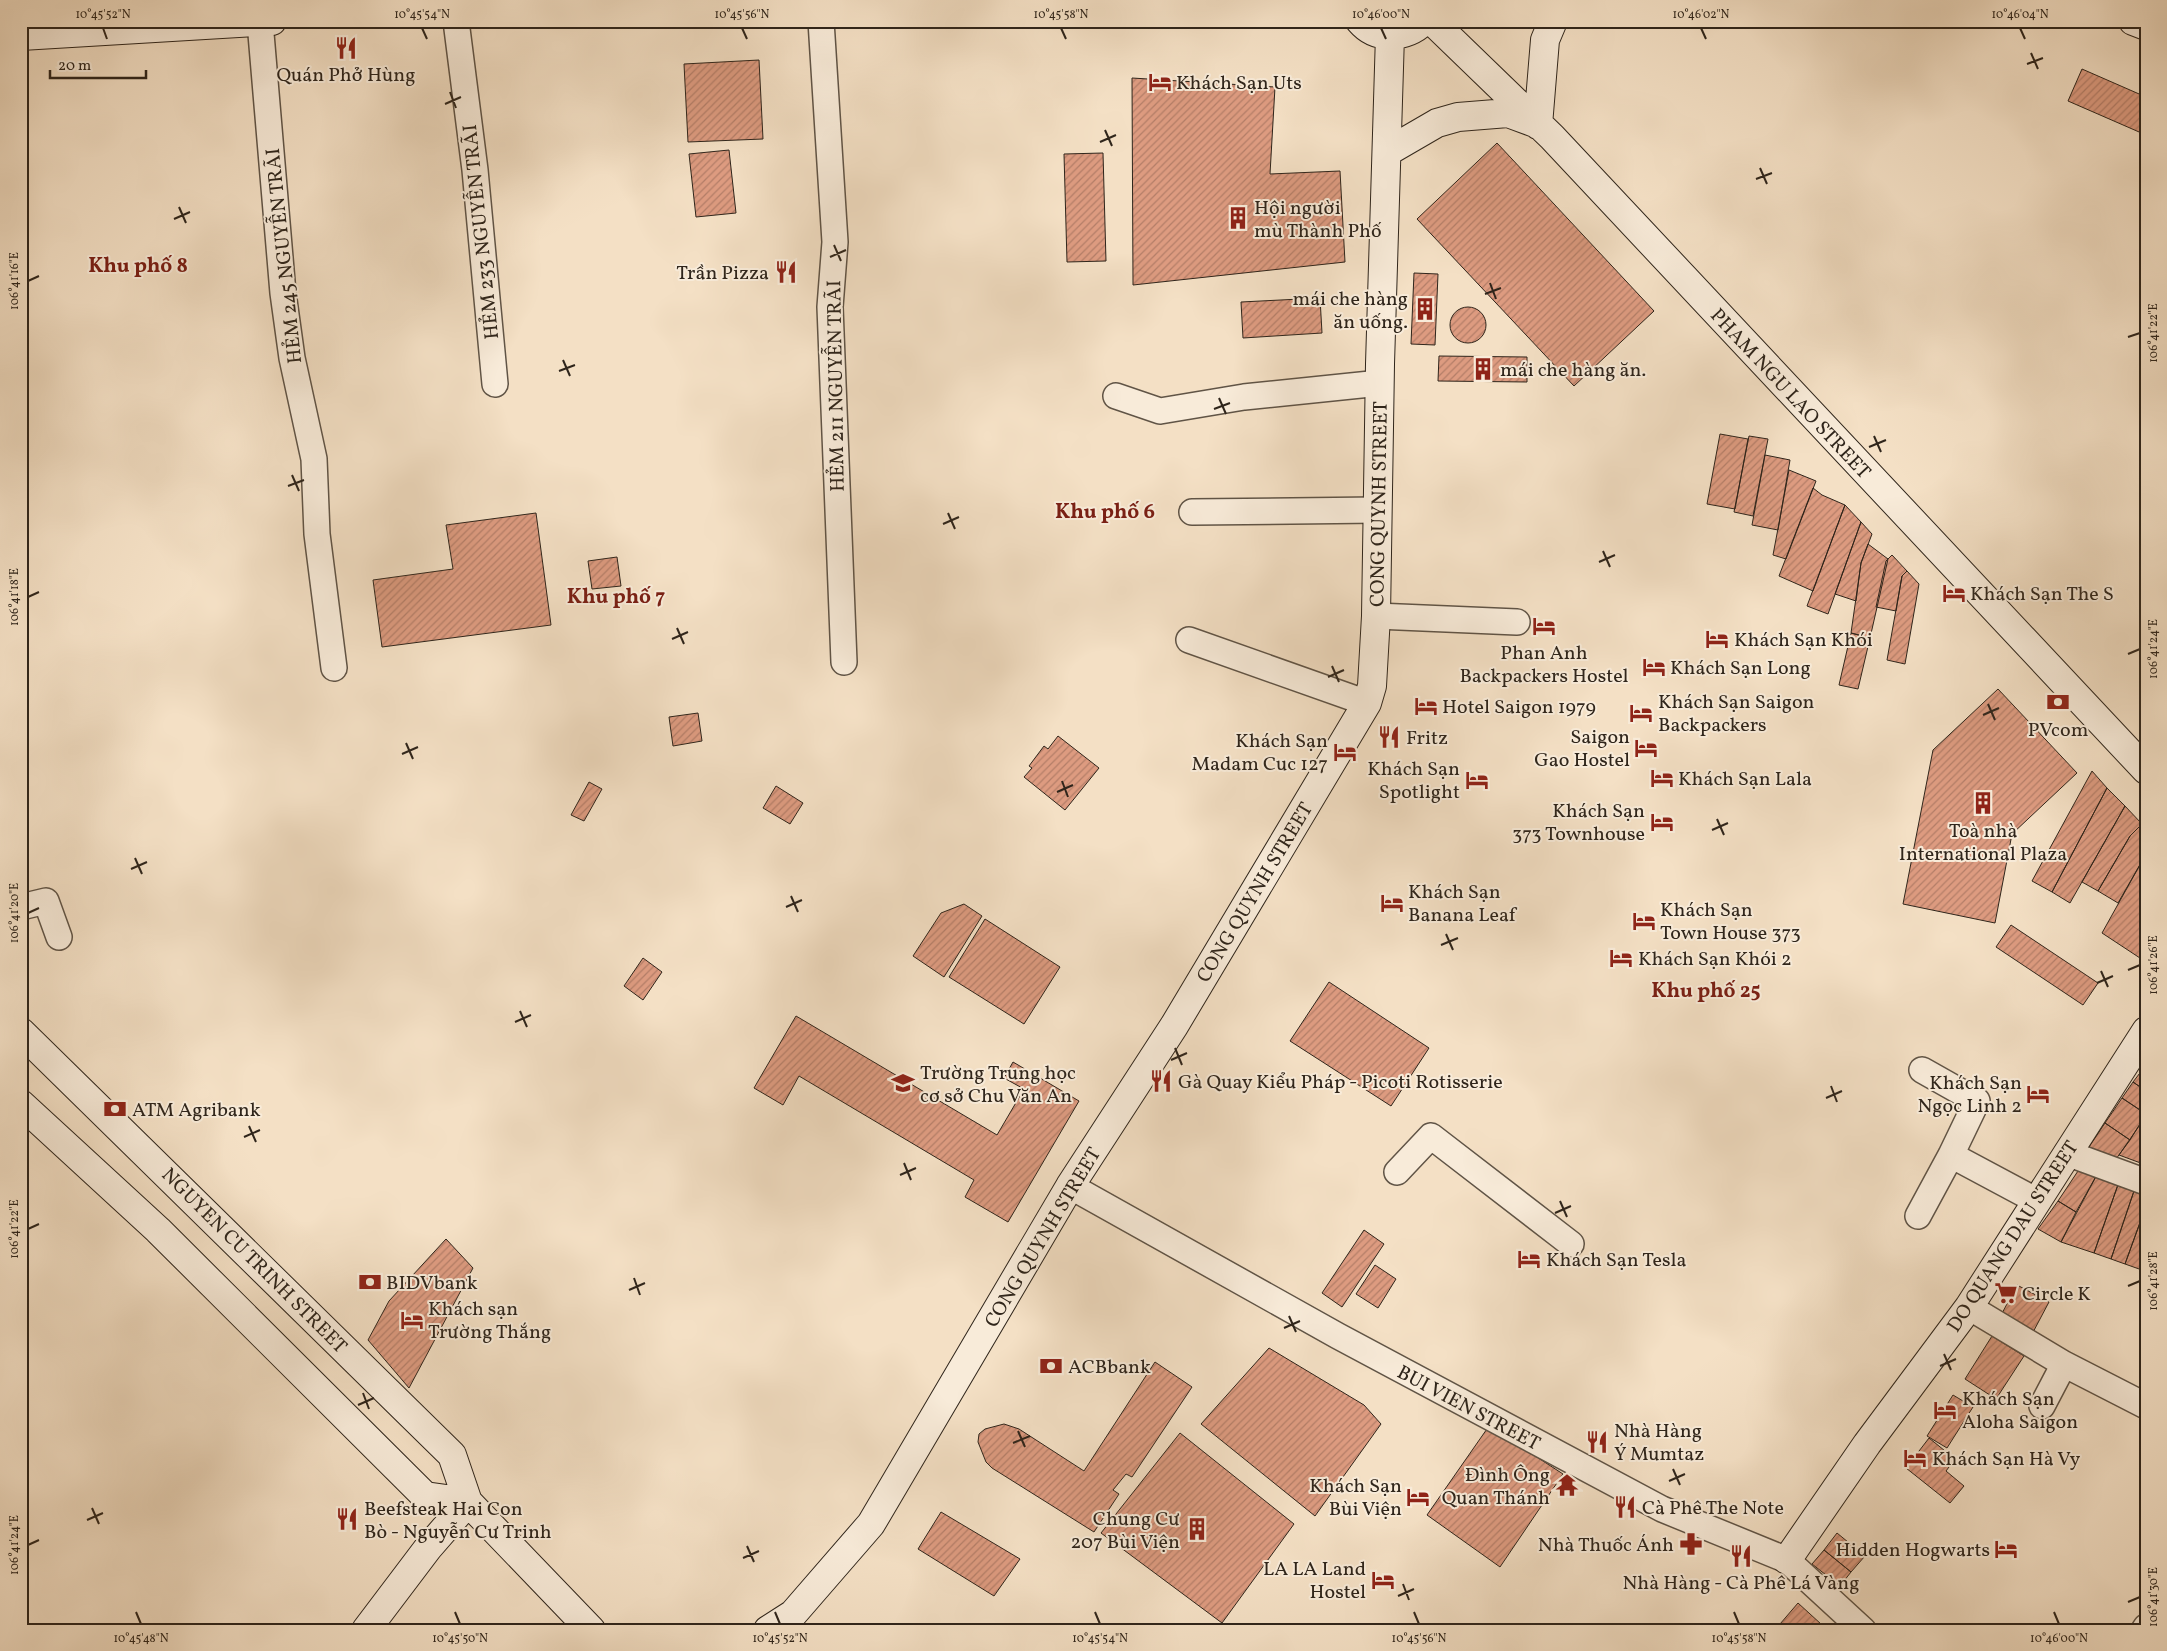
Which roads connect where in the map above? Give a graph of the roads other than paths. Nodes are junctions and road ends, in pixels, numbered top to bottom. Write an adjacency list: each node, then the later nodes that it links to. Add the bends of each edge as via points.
1 (272, 21): 9 (street)
2 (456, 21): 16 (street, HẺM 233 NGUYỄN TRÃI)
3 (821, 21): 23 (street, HẺM 211 NGUYỄN TRÃI, via 835,242 830,307)
4 (1360, 21): 11 (street, via 1376,32)
5 (1424, 21): 11 (street, via 1410,32)
6 (1432, 21): 13 (street, PHAM NGU LAO STREET)
7 (1553, 21): 13 (street, via 1545,40)
8 (2133, 21): 10 (street)
9 (260, 22): 12 (street); 24 (street, HẺM 245 NGUYỄN TRÃI, via 283,293 292,358 314,459 317,534)
10 (2146, 26)
11 (1390, 35): 14 (street, CONG QUYNH STREET)
12 (21, 36)
13 (1538, 125): 14 (street, via 1508,113 1458,117 1437,123); 26 (street, PHAM NGU LAO STREET)
14 (1387, 152): 15 (street, CONG QUYNH STREET)
15 (1380, 383): 17 (street, via 1244,397 1160,411); 18 (street, CONG QUYNH STREET)
16 (495, 384)
17 (1116, 396)
18 (1378, 510): 19 (street); 20 (street, CONG QUYNH STREET)
19 (1192, 512)
20 (1376, 616): 21 (street); 25 (street, CONG QUYNH STREET, via 1372,686)
21 (1517, 622)
22 (1189, 640): 25 (street)
23 (844, 662)
24 (334, 668)
25 (1367, 703): 37 (street, CONG QUYNH STREET, via 1174,1026)
26 (2146, 770)
27 (21, 907): 28 (street, via 46,901)
28 (59, 937)
29 (2146, 1031): 33 (street, DO QUANG DAU STREET)
30 (21, 1032): 45 (street, NGUYEN CU TRINH STREET, via 452,1455)
31 (1922, 1070): 34 (street, via 1977,1101)
32 (21, 1104): 45 (street, via 158,1230 425,1496)
33 (2067, 1153): 36 (street); 38 (street, DO QUANG DAU STREET)
34 (1951, 1155): 38 (street); 39 (street)
35 (1397, 1172): 40 (street, via 1431,1136)
36 (2146, 1182)
37 (1070, 1186): 46 (street, BUI VIEN STREET, via 1338,1336 1656,1506); 49 (street, CONG QUYNH STREET, via 871,1524 793,1614)
38 (2038, 1201): 41 (street, DO QUANG DAU STREET)
39 (1918, 1216)
40 (1571, 1244)
41 (1969, 1307): 42 (street); 46 (street, DO QUANG DAU STREET, via 1867,1444)
42 (2064, 1364): 43 (street); 44 (street)
43 (2042, 1406)
44 (2146, 1406)
45 (468, 1502): 47 (street, via 428,1548); 48 (street, NGUYEN CU TRINH STREET)
46 (1788, 1560): 50 (street, BUI VIEN STREET)
47 (366, 1630)
48 (591, 1630)
49 (768, 1630)
50 (1863, 1630)

